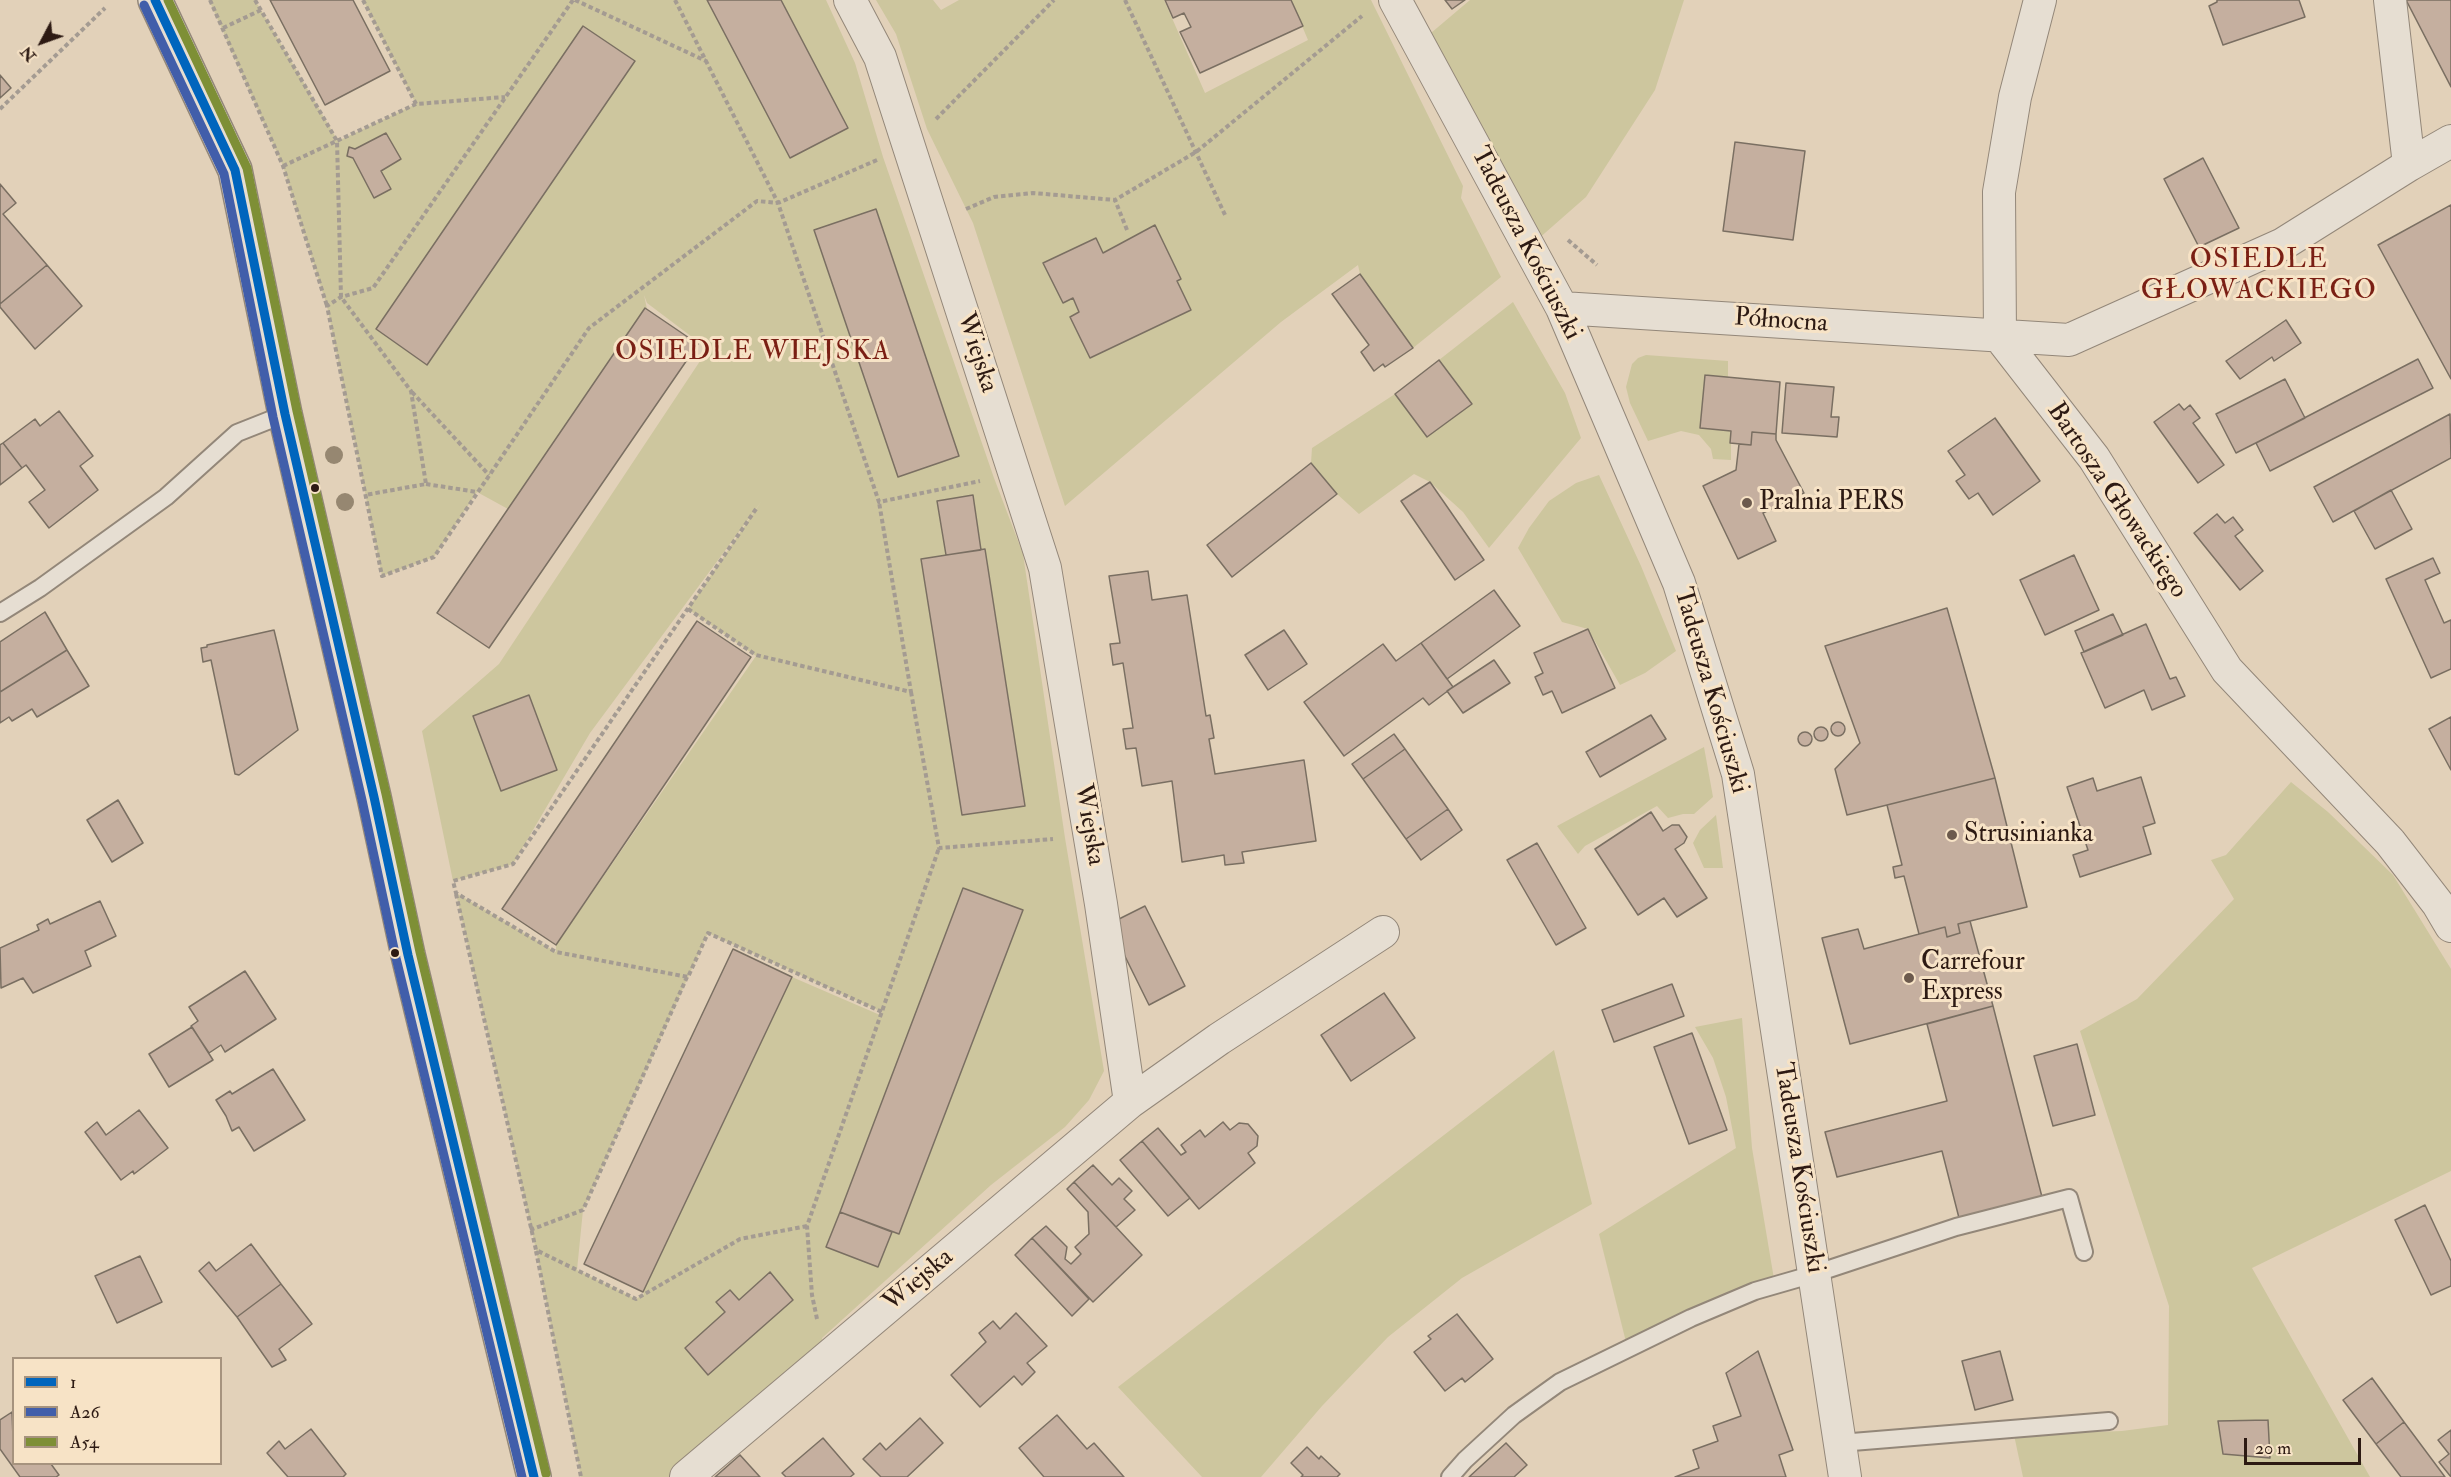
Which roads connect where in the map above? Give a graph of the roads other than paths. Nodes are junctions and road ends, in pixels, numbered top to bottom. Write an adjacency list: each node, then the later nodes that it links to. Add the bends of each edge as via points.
1 (155, 0): 10 (street, via 235,170)
2 (850, 0): 14 (street, Wiejska, via 880,57 1045,568)
3 (1395, 0): 8 (street, Tadeusza Kościuszki)
4 (2040, 0): 9 (street, via 2015,97 1999,192)
5 (2390, 0): 7 (street)
6 (2451, 141): 7 (street, Północna)
7 (2409, 165): 9 (street, Północna, via 2283,244 2069,340)
8 (1562, 308): 9 (street, Północna); 16 (street, Tadeusza Kościuszki, via 1679,583 1738,774)
9 (2000, 336): 12 (street, Bartosza Głowackiego, via 2094,458 2227,670 2390,842)
10 (285, 414): 11 (lane, via 237,433 166,497); 19 (street, via 408,955)
11 (0, 613)
12 (2451, 926)
13 (1383, 932): 14 (street, via 1228,1032)
14 (1130, 1102): 20 (street, Wiejska)
15 (2084, 1252): 16 (lane, via 2069,1198 1956,1227)
16 (1814, 1274): 18 (street, Tadeusza Kościuszki); 21 (lane, via 1744,1295 1560,1382 1514,1415)
17 (2109, 1421): 18 (lane)
18 (1840, 1443): 22 (street, Tadeusza Kościuszki)
19 (534, 1477)
20 (686, 1477)
21 (1450, 1477)
22 (1845, 1477)

